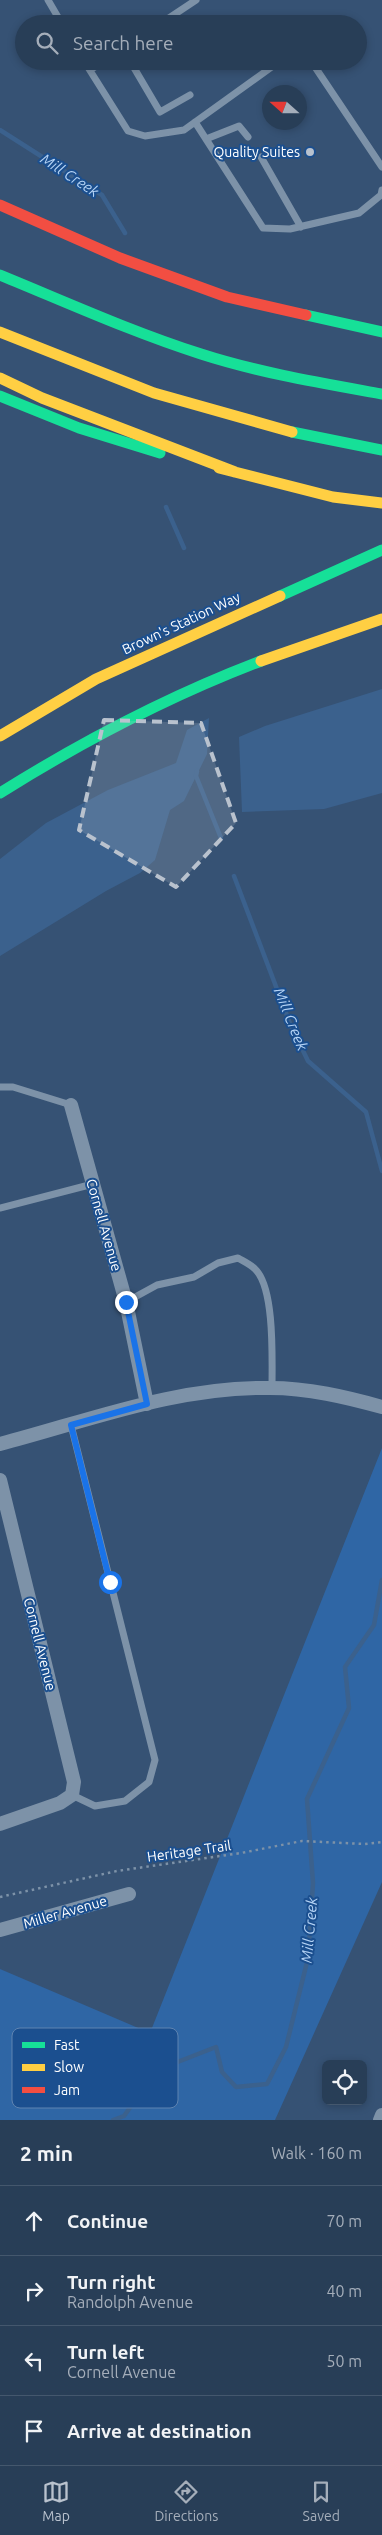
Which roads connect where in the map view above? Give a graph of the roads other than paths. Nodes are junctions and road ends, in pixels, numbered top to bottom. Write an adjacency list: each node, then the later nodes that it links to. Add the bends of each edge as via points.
1 (48, 0): 3 (lane)
2 (196, 0): 4 (lane)
3 (57, 15)
4 (174, 15)
5 (90, 70): 10 (lane, via 128,131 145,136 184,130)
6 (135, 70): 9 (lane, via 160,112)
7 (267, 70): 10 (lane)
8 (317, 70): 14 (lane)
9 (190, 95)
10 (195, 122): 12 (lane)
11 (248, 137): 12 (lane, via 239,126)
12 (206, 139): 17 (lane, via 263,228)
13 (261, 157): 17 (lane)
14 (382, 167)
15 (382, 190): 17 (lane, via 381,195 359,213)
16 (0, 205): 20 (main road, via 120,258 227,297)
17 (301, 226)
18 (0, 275): 22 (main road, via 152,338 230,364)
19 (0, 332): 24 (main road, via 154,394 279,429)
20 (382, 332)
21 (0, 378): 25 (main road, via 42,398)
22 (382, 394)
23 (0, 396): 25 (main road, via 125,444)
24 (382, 450)
25 (235, 472): 26 (main road, via 333,496)
26 (382, 503)
27 (382, 550): 29 (main road, Brown's Station Way, via 96,679)
28 (382, 619): 30 (main road, via 295,648 127,718)
29 (0, 736)
30 (0, 793)
31 (0, 1087): 32 (lane, via 13,1087)
32 (71, 1105): 33 (street, Cornell Avenue)
33 (93, 1184): 34 (lane); 35 (street, Cornell Avenue)
34 (0, 1208)
35 (126, 1302): 36 (lane, via 157,1285 194,1277 218,1263 238,1258 255,1269 264,1284 272,1336); 37 (street, Cornell Avenue)
36 (272, 1388): 37 (street, via 198,1394); 38 (street, via 343,1396)
37 (147, 1404): 39 (street)
38 (382, 1407)
39 (71, 1425): 40 (street); 42 (lane, via 155,1760 149,1782 124,1801 95,1806)
40 (0, 1444)
41 (0, 1480): 42 (street, Cornell Avenue, via 74,1782)
42 (66, 1799): 43 (street)
43 (0, 1824)
44 (129, 1894): 45 (street, Miller Avenue)
45 (0, 1930)
46 (382, 2115): 47 (street)
47 (380, 2120)

